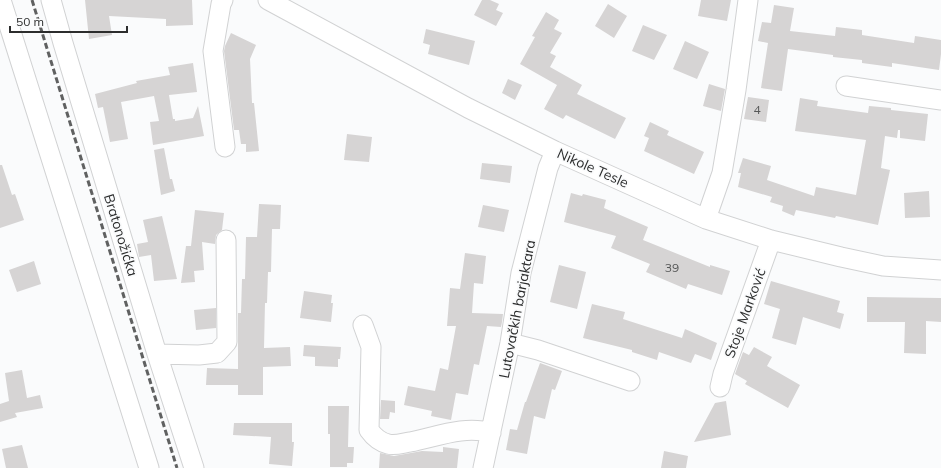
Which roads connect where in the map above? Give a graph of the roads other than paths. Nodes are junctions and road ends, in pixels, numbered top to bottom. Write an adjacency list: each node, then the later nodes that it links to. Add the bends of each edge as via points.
1 (2, 0): 20 (street)
2 (51, 0): 16 (street, Bratonožićka)
3 (223, 0): 8 (street, via 213,52)
4 (268, 0): 9 (street, Nikole Tesle, via 468,108)
5 (748, 0): 10 (street, via 722,173)
6 (846, 86): 7 (street)
7 (941, 100)
8 (225, 147)
9 (555, 151): 10 (street, Nikole Tesle); 15 (street, Lutovačkih barjaktara, via 548,168 521,273)
10 (706, 219): 12 (street, Nikole Tesle)
11 (226, 240): 16 (street, via 227,342 217,353)
12 (771, 240): 13 (street, Nikole Tesle, via 883,266); 18 (street, Stoje Marković)
13 (941, 270)
14 (363, 325): 19 (street, via 371,347 369,430 378,440 393,445 445,434 471,431)
15 (510, 343): 17 (street); 19 (street, Lutovačkih barjaktara)
16 (157, 354): 21 (street, Bratonožićka)
17 (630, 382)
18 (720, 387)
19 (491, 433): 22 (street, Lutovačkih barjaktara)
20 (149, 468)
21 (194, 468)
22 (483, 468)

